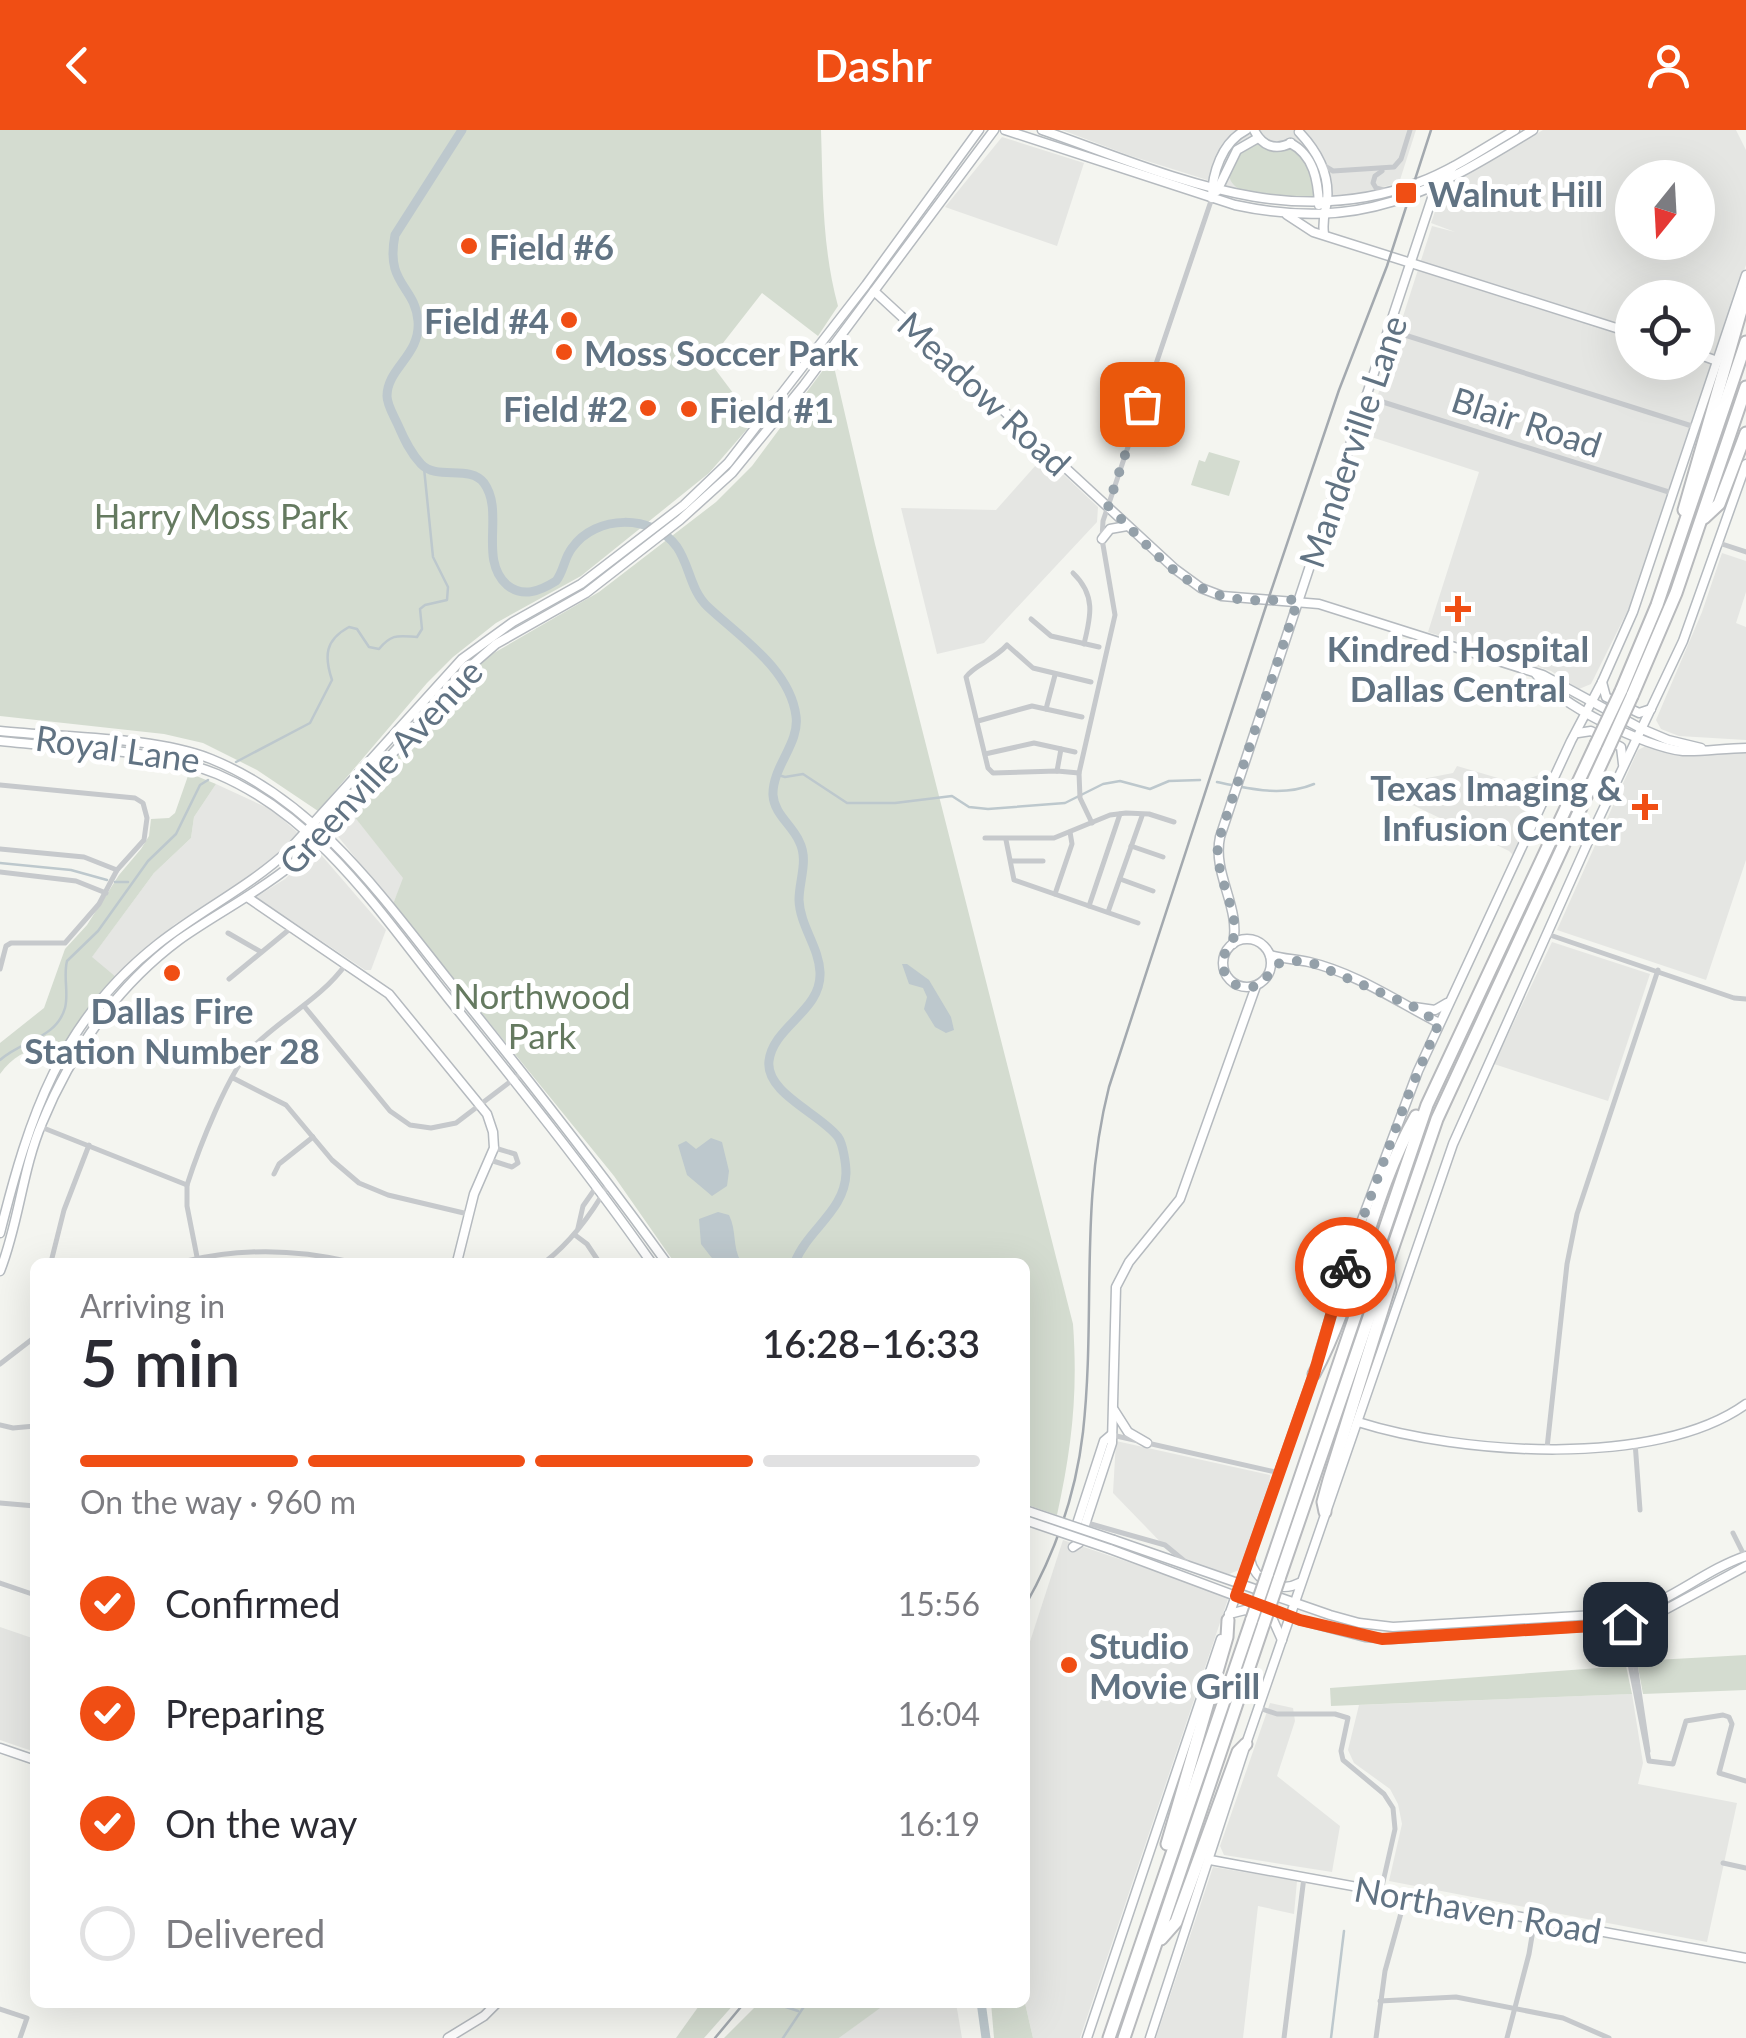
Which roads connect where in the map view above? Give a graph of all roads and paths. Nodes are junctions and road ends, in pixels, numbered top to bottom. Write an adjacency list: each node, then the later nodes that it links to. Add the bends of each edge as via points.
1 (979, 130): 30 (main road, Greenville Avenue)
2 (994, 130): 31 (main road, Greenville Avenue)
3 (1005, 130): 12 (main road)
4 (1042, 130): 12 (main road)
5 (1246, 130): 20 (main road, via 1226,148)
6 (1410, 130): 15 (street, via 1398,164)
7 (1533, 130): 9 (main road)
8 (1300, 131): 11 (main road); 13 (main road)
9 (1515, 133): 14 (main road); 19 (main road)
10 (1256, 134): 11 (main road, via 1273,147); 17 (main road)
11 (1290, 143): 26 (main road, via 1312,167)
12 (1108, 158): 20 (main road); 23 (main road)
13 (1321, 163): 16 (street); 18 (main road)
14 (1453, 167): 19 (main road); 21 (main road)
15 (1386, 169): 16 (street); 21 (street, via 1373,184)
16 (1343, 171): 18 (street)
17 (1225, 172): 20 (main road); 22 (main road)
18 (1327, 184): 25 (main road); 26 (main road)
19 (1436, 186): 24 (main road); 29 (main road, Manderville Lane)
20 (1215, 188): 22 (main road); 23 (main road)
21 (1390, 192): 25 (main road)
22 (1233, 194): 26 (main road)
23 (1212, 198): 27 (main road); 53 (street)
24 (1410, 198): 28 (main road); 29 (main road, via 1422,202)
25 (1343, 201): 26 (main road)
26 (1323, 203): 28 (main road)
27 (1284, 213): 28 (main road); 32 (main road)
28 (1322, 214): 32 (main road)
29 (1427, 215): 33 (main road, Manderville Lane)
30 (910, 221): 31 (main road); 35 (main road, Greenville Avenue)
31 (920, 229): 36 (main road, Greenville Avenue)
32 (1322, 233): 33 (main road)
33 (1413, 261): 38 (main road); 39 (main road, Manderville Lane)
34 (1746, 275): 41 (main road)
35 (866, 285): 36 (main road, Meadow Road); 42 (main road, Greenville Avenue)
36 (875, 292): 43 (main road, Greenville Avenue); 53 (main road, Meadow Road)
37 (1746, 293): 56 (highway, via 1685,497)
38 (1615, 327)
39 (1389, 330): 45 (main road, Manderville Lane); 47 (street)
40 (1746, 342): 56 (highway)
41 (1717, 361): 47 (main road)
42 (795, 378): 43 (main road); 46 (main road, Greenville Avenue)
43 (804, 386): 48 (main road, Greenville Avenue)
44 (1746, 387): 54 (highway)
45 (1367, 396): 52 (street, Blair Road); 61 (main road, Manderville Lane)
46 (762, 420): 48 (main road); 51 (main road, Greenville Avenue)
47 (1695, 427): 52 (main road)
48 (771, 428): 51 (main road, Greenville Avenue)
49 (1746, 434): 54 (highway, via 1719,504)
50 (1746, 464): 58 (main road)
51 (732, 465): 63 (main road, Greenville Avenue, via 581,584); 63 (main road, Greenville Avenue, via 680,520 572,602)
52 (1672, 494): 69 (main road)
53 (1108, 506): 55 (main road, Meadow Road); 57 (street)
54 (1701, 520): 70 (highway, via 1669,610)
55 (1128, 526): 57 (main road); 61 (main road, Meadow Road, via 1180,574 1212,593)
56 (1682, 534): 70 (highway)
57 (1102, 540): 91 (street, via 1115,615)
58 (1719, 543): 59 (street); 72 (main road)
59 (1746, 552)
60 (1073, 573): 64 (street, via 1090,598)
61 (1298, 600): 67 (main road, Meadow Road); 119 (main road, Manderville Lane, via 1217,855)
62 (1030, 619): 64 (street, via 1051,636)
63 (494, 640): 79 (main road, Greenville Avenue, via 442,678); 84 (main road, Greenville Avenue)
64 (1084, 644): 65 (street)
65 (1099, 648)
66 (1055, 674): 68 (street); 73 (street); 76 (street, via 1033,668 1007,645 969,672)
67 (1536, 674): 71 (main road, Meadow Road); 74 (main road, Meadow Road)
68 (1091, 682)
69 (1602, 682): 71 (main road); 72 (main road, via 1606,696 1634,711)
70 (1626, 694): 82 (highway, bridge)
71 (1592, 704): 74 (main road); 78 (main road, Meadow Road)
72 (1651, 709): 78 (main road)
73 (1046, 710): 75 (street); 76 (street, via 1032,706)
74 (1586, 713): 78 (main road, Meadow Road); 80 (main road)
75 (1082, 717)
76 (977, 721): 87 (street)
77 (0, 731): 88 (main road, Royal Lane, via 165,747)
78 (1640, 734): 83 (main road, Meadow Road, via 1680,750); 89 (main road)
79 (386, 741): 84 (main road); 97 (main road, Greenville Avenue)
80 (1571, 741): 89 (main road, via 1586,730 1621,747); 139 (main road)
81 (0, 742): 92 (main road, Royal Lane, via 169,760)
82 (1602, 746): 148 (highway); 174 (highway, via 1452,1084)
83 (1746, 748)
84 (394, 749): 101 (main road, Greenville Avenue)
85 (1061, 749): 86 (street); 87 (street, via 1034,743); 90 (street)
86 (1075, 752)
87 (985, 754): 90 (street, via 993,773)
88 (230, 768): 92 (main road); 97 (main road, Royal Lane)
89 (1623, 768): 123 (main road)
90 (1057, 770): 91 (street)
91 (1079, 773): 98 (street)
92 (225, 778): 99 (main road, Royal Lane)
93 (0, 784): 109 (street, via 143,803 144,840)
94 (1120, 814): 95 (street); 98 (street); 116 (street)
95 (1142, 816): 96 (street); 104 (street)
96 (1174, 822)
97 (314, 823): 99 (main road, Greenville Avenue); 101 (main road, Royal Lane)
98 (1092, 823): 100 (street)
99 (307, 830): 101 (main road, Royal Lane); 114 (main road, Greenville Avenue)
100 (1070, 832): 103 (street); 115 (street)
101 (319, 835): 114 (main road, Greenville Avenue, via 294,863); 146 (main road, Royal Lane, via 374,888); 149 (main road, Royal Lane)
102 (985, 838): 103 (street)
103 (1006, 840): 107 (street)
104 (1131, 846): 106 (street); 111 (street)
105 (0, 849): 109 (street, via 84,857)
106 (1164, 857)
107 (1010, 861): 108 (street); 115 (street, via 1014,880)
108 (1043, 861)
109 (117, 870): 113 (street)
110 (0, 872): 113 (street, via 76,880)
111 (1120, 879): 112 (street); 117 (street)
112 (1153, 890)
113 (106, 893): 132 (street, via 65,943 11,943)
114 (244, 894): 120 (main road); 122 (main road, Greenville Avenue)
115 (1055, 894): 116 (street)
116 (1089, 906): 117 (street)
117 (1108, 912): 118 (street)
118 (1138, 923)
119 (1235, 924): 124 (main road, Manderville Lane); 125 (main road, Manderville Lane)
120 (291, 928): 126 (street); 130 (main road)
121 (228, 933): 126 (street)
122 (180, 934): 129 (main road, Greenville Avenue); 134 (main road, Greenville Avenue)
123 (1547, 934): 133 (street); 181 (main road, via 1458,1132)
124 (1247, 939): 125 (main road); 127 (main road)
125 (1233, 944): 137 (main road, via 1223,964 1228,978)
126 (260, 952): 135 (street)
127 (1270, 956): 128 (main road); 131 (main road)
128 (1296, 960): 131 (main road); 142 (main road, via 1340,972)
129 (135, 964): 134 (main road); 140 (main road, Greenville Avenue)
130 (346, 964): 141 (street); 150 (main road, via 389,994)
131 (1271, 968): 136 (main road)
132 (0, 969)
133 (1658, 970): 138 (street); 187 (street, via 1578,1214)
134 (142, 972): 144 (main road, Greenville Avenue)
135 (229, 978)
136 (1256, 986): 137 (main road); 143 (main road)
137 (1242, 987): 143 (main road)
138 (1746, 998)
139 (1449, 1002): 142 (main road, via 1435,1010); 145 (main road)
140 (98, 1006): 144 (main road); 151 (main road, Greenville Avenue, via 51,1074)
141 (304, 1006): 147 (street, via 256,1043); 150 (street, via 400,1120 444,1127)
142 (1414, 1007): 145 (main road)
143 (1248, 1008): 179 (main road, via 1180,1199 1116,1286)
144 (106, 1012): 152 (main road, Greenville Avenue, via 71,1062)
145 (1439, 1023): 178 (main road, via 1362,1219)
146 (522, 1072): 149 (street); 158 (main road, Royal Lane)
147 (232, 1078): 153 (street, via 286,1105); 159 (street)
148 (1438, 1078): 178 (highway, via 1394,1164); 202 (highway, via 1368,1273)
149 (514, 1079): 150 (street); 160 (main road, Royal Lane)
150 (480, 1106): 155 (main road, via 491,1123)
151 (30, 1123): 152 (street); 163 (main road, Greenville Avenue)
152 (40, 1127): 154 (street); 164 (main road, Greenville Avenue)
153 (313, 1137): 157 (street); 161 (street, via 359,1184)
154 (89, 1146): 159 (street); 165 (street)
155 (494, 1148): 156 (main road); 156 (street, via 515,1154 518,1164)
156 (490, 1160): 161 (main road)
157 (274, 1174)
158 (609, 1183): 160 (street); 173 (main road, Royal Lane)
159 (187, 1185): 166 (street)
160 (600, 1190): 162 (street, via 582,1206); 172 (main road, Royal Lane)
161 (468, 1214): 169 (main road)
162 (576, 1231): 170 (street); 171 (street)
163 (0, 1233): 164 (street)
164 (11, 1236): 175 (main road, Greenville Avenue)
165 (52, 1258)
166 (198, 1258)
167 (218, 1258): 168 (street, via 279,1252)
168 (323, 1258)
169 (458, 1258)
170 (549, 1258)
171 (596, 1258)
172 (649, 1258)
173 (663, 1258)
174 (1386, 1263): 193 (highway, via 1390,1284); 202 (highway)
175 (0, 1271)
176 (30, 1341): 177 (street)
177 (0, 1364)
178 (1314, 1374): 188 (main road)
179 (1112, 1406): 184 (main road); 186 (main road, via 1128,1432)
180 (1745, 1408): 185 (main road, via 1675,1438)
181 (1358, 1422): 187 (main road, via 1426,1439); 193 (main road)
182 (0, 1424): 183 (street)
183 (30, 1426)
184 (1110, 1435): 186 (street); 195 (main road)
185 (1635, 1442): 187 (main road); 191 (street)
186 (1147, 1443): 188 (street)
187 (1547, 1448)
188 (1280, 1473): 198 (main road)
189 (0, 1503): 190 (street)
190 (30, 1506)
191 (1640, 1510)
192 (1030, 1512): 197 (main road, bridge)
193 (1325, 1512): 203 (main road)
194 (1030, 1521): 197 (main road, bridge)
195 (1081, 1522): 200 (street, via 1165,1544)
196 (1733, 1533): 199 (street)
197 (1112, 1545): 200 (main road); 207 (main road)
198 (1250, 1554): 203 (main road, via 1260,1579 1290,1588); 204 (main road)
199 (1745, 1556): 201 (street); 209 (main road)
200 (1190, 1566): 204 (main road)
201 (1746, 1566): 214 (main road, via 1659,1614)
202 (1273, 1577): 213 (highway, bridge)
203 (1302, 1580): 208 (main road)
204 (1240, 1582): 207 (main road); 208 (main road)
205 (0, 1584): 206 (street)
206 (30, 1593)
207 (1236, 1596): 210 (main road); 211 (main road)
208 (1295, 1601): 211 (main road); 215 (main road, via 1371,1626)
209 (1623, 1614): 212 (main road); 214 (street)
210 (1229, 1617): 218 (main road, via 1245,1610 1272,1620); 227 (highway, via 1164,1852); 240 (main road)
211 (1290, 1617): 217 (main road, via 1372,1638); 218 (main road)
212 (1525, 1620): 215 (main road); 216 (main road)
213 (1258, 1621): 227 (highway); 232 (highway)
214 (1625, 1624): 216 (main road); 223 (street, via 1650,1760 1671,1765 1686,1721 1723,1715 1732,1724 1718,1772)
215 (1432, 1626): 217 (main road)
216 (1526, 1632): 217 (main road)
217 (1432, 1637)
218 (1282, 1640): 219 (main road)
219 (1259, 1708): 220 (main road); 229 (street, via 1348,1718 1343,1760 1384,1794 1395,1816)
220 (1246, 1744): 224 (main road); 232 (highway, via 1176,1922)
221 (0, 1748): 222 (main road)
222 (30, 1758)
223 (1744, 1780)
224 (1210, 1860): 228 (main road, Northaven Road); 243 (main road)
225 (1722, 1863): 226 (street)
226 (1746, 1868)
227 (1164, 1873): 241 (highway)
228 (1304, 1878): 229 (main road, Northaven Road); 244 (street)
229 (1381, 1891): 230 (main road, Northaven Road)
230 (1406, 1895): 231 (main road, Northaven Road); 234 (street)
231 (1534, 1918): 233 (main road, Northaven Road); 237 (street)
232 (1155, 1946): 242 (highway)
233 (1746, 1958)
234 (1380, 2001): 237 (street, via 1445,1996); 245 (street)
235 (492, 2008): 239 (main road)
236 (0, 2009): 238 (street, via 27,2018)
237 (1515, 2009): 246 (street); 247 (street, via 1572,2020)
238 (20, 2038)
239 (448, 2038)
240 (1087, 2038)
241 (1108, 2038)
242 (1124, 2038)
243 (1150, 2038)
244 (1284, 2038)
245 (1376, 2038)
246 (1507, 2038)
247 (1609, 2038)

